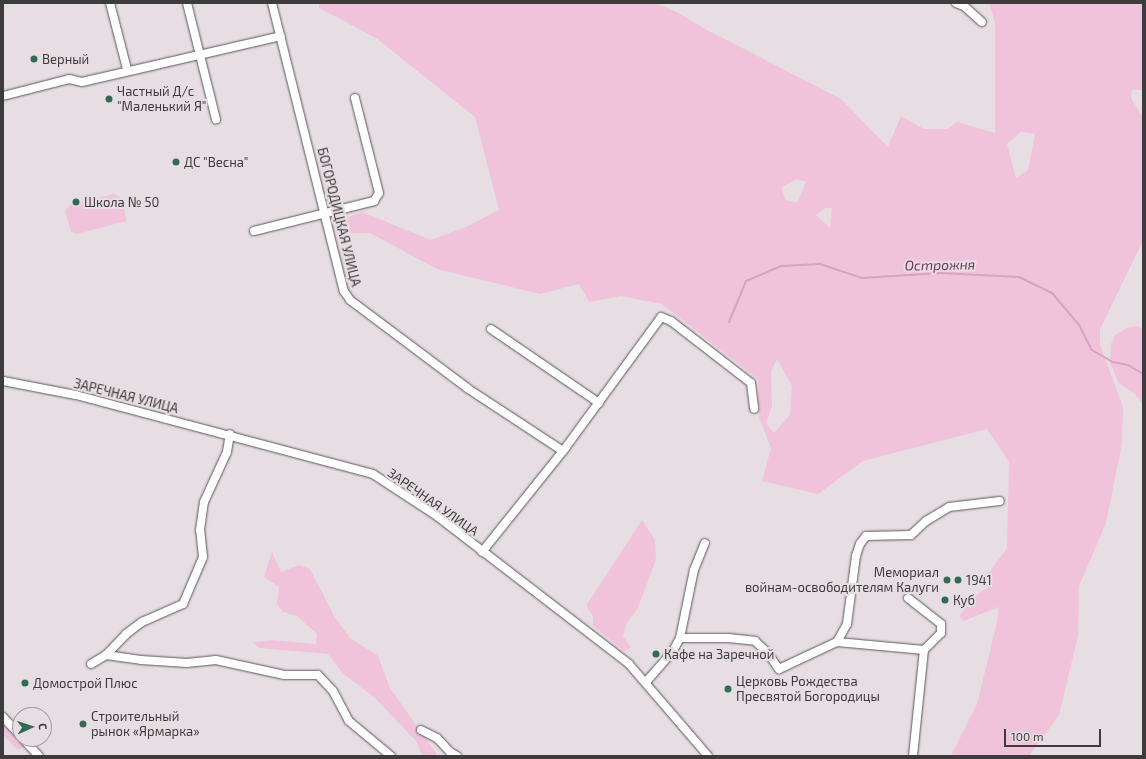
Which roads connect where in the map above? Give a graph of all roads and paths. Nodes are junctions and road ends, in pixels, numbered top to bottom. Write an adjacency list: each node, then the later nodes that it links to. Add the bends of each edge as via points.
1 (110, 3): 8 (street)
2 (187, 3): 7 (street)
3 (272, 3): 6 (street, БОГОРОДИЦКАЯ УЛИЦА)
4 (956, 3): 5 (street, via 964,6)
5 (982, 22)
6 (281, 36): 7 (street); 12 (street, БОГОРОДИЦКАЯ УЛИЦА)
7 (201, 55): 8 (street); 11 (street)
8 (127, 69): 9 (street, via 82,82 69,79)
9 (3, 96)
10 (355, 98): 12 (street, via 379,193 374,201)
11 (216, 118)
12 (326, 213): 13 (street); 19 (street, БОГОРОДИЦКАЯ УЛИЦА, via 344,291 350,300 467,388)
13 (254, 232)
14 (491, 329): 16 (street)
15 (3, 381): 18 (street, ЗАРЕЧНАЯ УЛИЦА, via 76,395)
16 (599, 403): 17 (street, via 661,317 670,321 751,383); 19 (street)
17 (754, 409)
18 (230, 434): 22 (street, ЗАРЕЧНАЯ УЛИЦА, via 373,474 437,516); 27 (street, via 227,452 204,502 200,530 203,557 183,604 142,622)
19 (563, 451): 22 (street)
20 (1000, 501): 25 (street, via 949,507 926,521 911,535 866,536 856,556 847,624)
21 (705, 543): 24 (street, via 694,570)
22 (482, 552): 29 (street, ЗАРЕЧНАЯ УЛИЦА, via 629,664)
23 (908, 598): 26 (street, via 941,624 941,633)
24 (680, 638): 25 (street, via 755,641 779,669); 29 (street, via 673,651)
25 (837, 642): 26 (street)
26 (924, 650): 38 (street)
27 (106, 655): 28 (street); 35 (street, via 187,663 216,660 284,675 318,675 333,691 349,721)
28 (91, 664)
29 (646, 682): 37 (street, ЗАРЕЧНАЯ УЛИЦА)
30 (3, 716): 31 (street)
31 (12, 726)
32 (421, 730): 36 (street, via 437,738 450,752)
33 (31, 747): 34 (street)
34 (39, 756)
35 (391, 756)
36 (458, 756)
37 (708, 756)
38 (913, 756)

